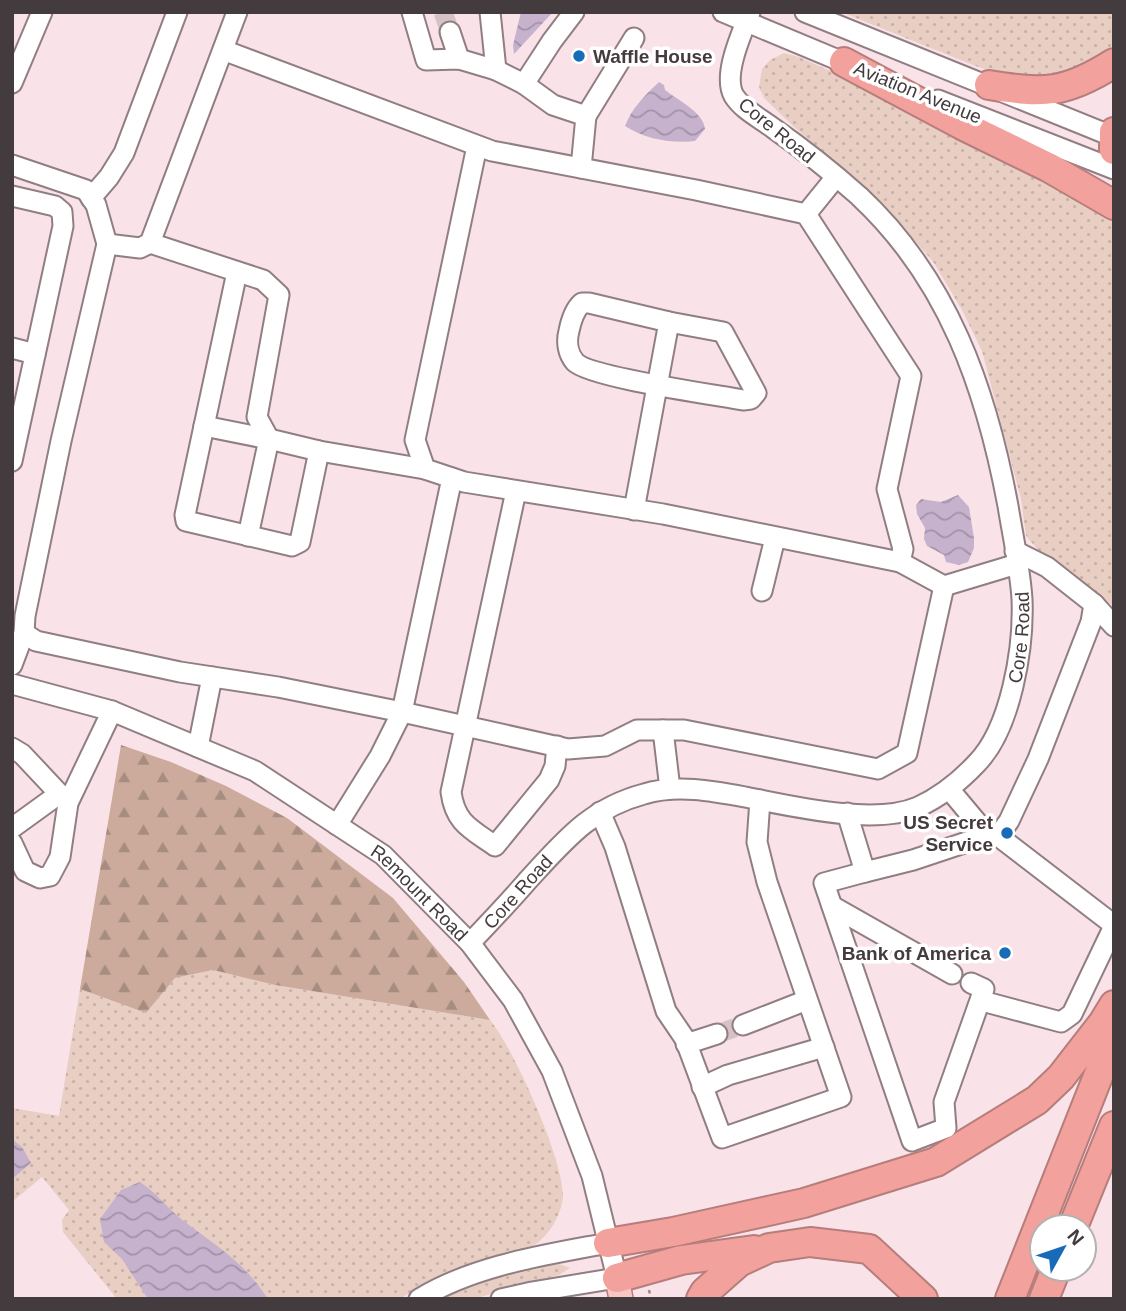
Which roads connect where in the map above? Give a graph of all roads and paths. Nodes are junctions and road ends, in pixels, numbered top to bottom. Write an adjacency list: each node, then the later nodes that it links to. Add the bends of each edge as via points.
1 (42, 12): 17 (street)
2 (177, 12): 28 (street, via 124,153)
3 (237, 12): 12 (street)
4 (412, 12): 13 (street, via 426,60)
5 (490, 12): 16 (street)
6 (575, 12): 18 (street)
7 (723, 12): 9 (street, Aviation Avenue)
8 (805, 12): 19 (street, Aviation Avenue)
9 (748, 17): 14 (street, Aviation Avenue); 26 (street, Core Road, via 732,64 733,95)
10 (450, 32): 13 (street)
11 (634, 38): 20 (street)
12 (223, 50): 22 (street); 31 (street)
13 (459, 59): 16 (street)
14 (844, 62): 25 (street, Aviation Avenue); 29 (highway)
15 (1114, 63): 19 (highway, via 1064,88 1030,92)
16 (496, 71): 18 (street)
17 (12, 83)
18 (524, 84): 20 (street, via 553,105)
19 (989, 85): 21 (street, Aviation Avenue)
20 (586, 116): 24 (street)
21 (1113, 139)
22 (477, 146): 24 (street); 42 (street, via 415,440)
23 (12, 165): 28 (street, via 86,190)
24 (581, 168): 30 (street)
25 (1114, 169)
26 (835, 177): 30 (street); 48 (street, Core Road, via 901,241 927,275 960,339 990,429)
27 (12, 196): 36 (street, via 55,206 62,212 60,245)
28 (91, 198): 32 (street)
29 (1114, 205)
30 (806, 214): 49 (street, via 911,376 887,489 903,549)
31 (150, 243): 32 (street, via 140,248); 33 (street)
32 (107, 244): 54 (street, via 61,441)
33 (237, 272): 38 (street); 39 (street, via 263,281 279,295 257,417)
34 (669, 323): 37 (street); 37 (street, via 723,332 756,393 743,400); 37 (street, via 582,303 568,333 568,348 585,369)
35 (12, 348): 36 (street)
36 (35, 354): 41 (street)
37 (658, 385): 45 (street)
38 (204, 426): 39 (street); 46 (street, via 187,521)
39 (269, 439): 40 (street); 46 (street)
40 (319, 451): 42 (street); 46 (street, via 300,542 292,546)
41 (12, 461)
42 (425, 469): 43 (street)
43 (452, 478): 44 (street); 59 (street)
44 (516, 491): 45 (street); 60 (street)
45 (634, 510): 47 (street)
46 (248, 537)
47 (775, 537): 49 (street); 51 (street)
48 (1016, 557): 50 (street); 52 (street, via 1047,567); 66 (street, Core Road, via 1023,622 1009,699 984,756)
49 (900, 562): 50 (street)
50 (944, 586): 61 (street, via 908,753 878,769 684,730)
51 (762, 591)
52 (1094, 604): 53 (street); 74 (street, via 1038,759)
53 (1114, 626)
54 (24, 634): 55 (street); 56 (street, via 36,641)
55 (12, 665)
56 (212, 677): 59 (street); 63 (street)
57 (12, 684): 58 (street, Remount Road)
58 (112, 711): 63 (street, Remount Road); 67 (street)
59 (402, 712): 60 (street); 71 (street)
60 (466, 726): 62 (street); 62 (street, via 451,792 453,807 462,823 495,846 549,780)
61 (663, 730): 62 (street, via 637,730 605,746); 65 (street)
62 (557, 746)
63 (198, 747): 71 (street, Remount Road, via 255,771)
64 (12, 748): 67 (street)
65 (670, 789): 68 (street, Core Road); 69 (street, Core Road, via 627,799)
66 (949, 789): 70 (street, Core Road, via 900,813); 72 (street)
67 (63, 799): 73 (street); 75 (street, via 60,857 50,876 40,878 25,872)
68 (760, 800): 70 (street, Core Road); 82 (street, via 760,856)
69 (600, 812): 79 (street, Core Road, via 575,830); 88 (street, via 615,846 666,1011)
70 (847, 813): 76 (street)
71 (337, 825): 79 (street, Remount Road, via 383,855)
72 (980, 826): 74 (street); 76 (street, via 973,840)
73 (12, 828)
74 (999, 836): 78 (street)
75 (12, 843)
76 (865, 872): 77 (street, via 824,883)
77 (832, 906): 80 (street); 83 (street, via 912,1141 946,1128 944,1102)
78 (1114, 926): 83 (street, via 1072,1014 1061,1022)
79 (470, 943): 93 (street, Remount Road, via 513,1000 552,1071 592,1176)
80 (952, 974)
81 (971, 983): 83 (street, via 984,989)
82 (807, 1000): 85 (street); 89 (street)
83 (982, 1001)
84 (1114, 1005): 93 (highway, via 1061,1077 1037,1100 936,1162 804,1203)
85 (743, 1025)
86 (717, 1034): 88 (street)
87 (1114, 1036): 100 (highway)
88 (686, 1044): 90 (street)
89 (824, 1047): 90 (street); 90 (street, via 841,1097 722,1138)
90 (702, 1087)
91 (1114, 1126): 92 (highway)
92 (1079, 1213)
93 (608, 1243): 95 (street, Remount Road); 96 (street, via 503,1266)
94 (769, 1248): 95 (highway, via 681,1260); 98 (highway, via 739,1262); 99 (highway, via 810,1242 869,1249)
95 (619, 1289): 97 (street, via 531,1292)
96 (419, 1299)
97 (501, 1299)
98 (701, 1299)
99 (923, 1299)
100 (1010, 1299)

